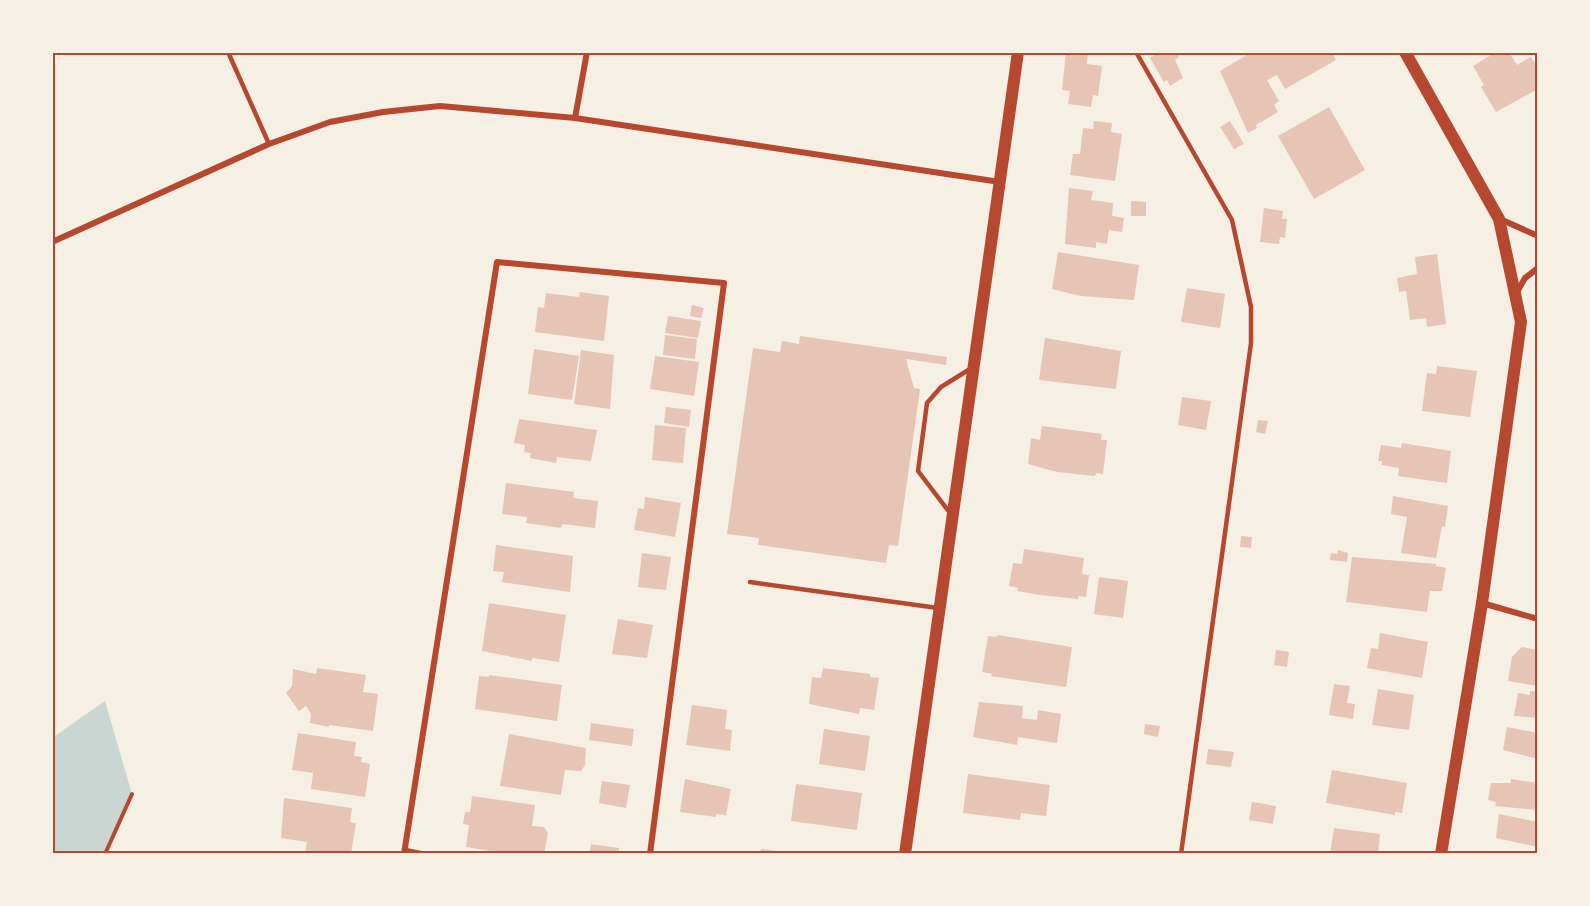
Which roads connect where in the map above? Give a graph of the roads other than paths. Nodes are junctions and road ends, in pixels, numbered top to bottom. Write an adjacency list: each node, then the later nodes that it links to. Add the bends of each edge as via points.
1 (228, 52): 7 (lane)
2 (587, 52): 6 (street)
3 (1018, 52): 8 (main road)
4 (1136, 52): 24 (lane, via 1232,220 1251,307 1251,343)
5 (1410, 54): 9 (main road)
6 (575, 118): 7 (street, via 440,106 330,122); 8 (street)
7 (269, 144): 11 (street)
8 (1000, 182): 14 (main road)
9 (1499, 219): 10 (street); 13 (main road)
10 (1538, 236)
11 (52, 242)
12 (1538, 268): 13 (street, via 1525,278)
13 (1515, 295): 17 (main road, via 1521,322)
14 (975, 365): 15 (main road); 15 (lane, via 941,387 927,403 918,471)
15 (953, 516): 18 (main road)
16 (750, 582): 18 (lane)
17 (1482, 603): 19 (street); 25 (main road)
18 (940, 608): 23 (main road)
19 (1538, 619)
20 (405, 852): 21 (lane); 22 (street, via 497,262 724,283)
21 (426, 854)
22 (650, 854)
23 (905, 854)
24 (1180, 854)
25 (1441, 854)

